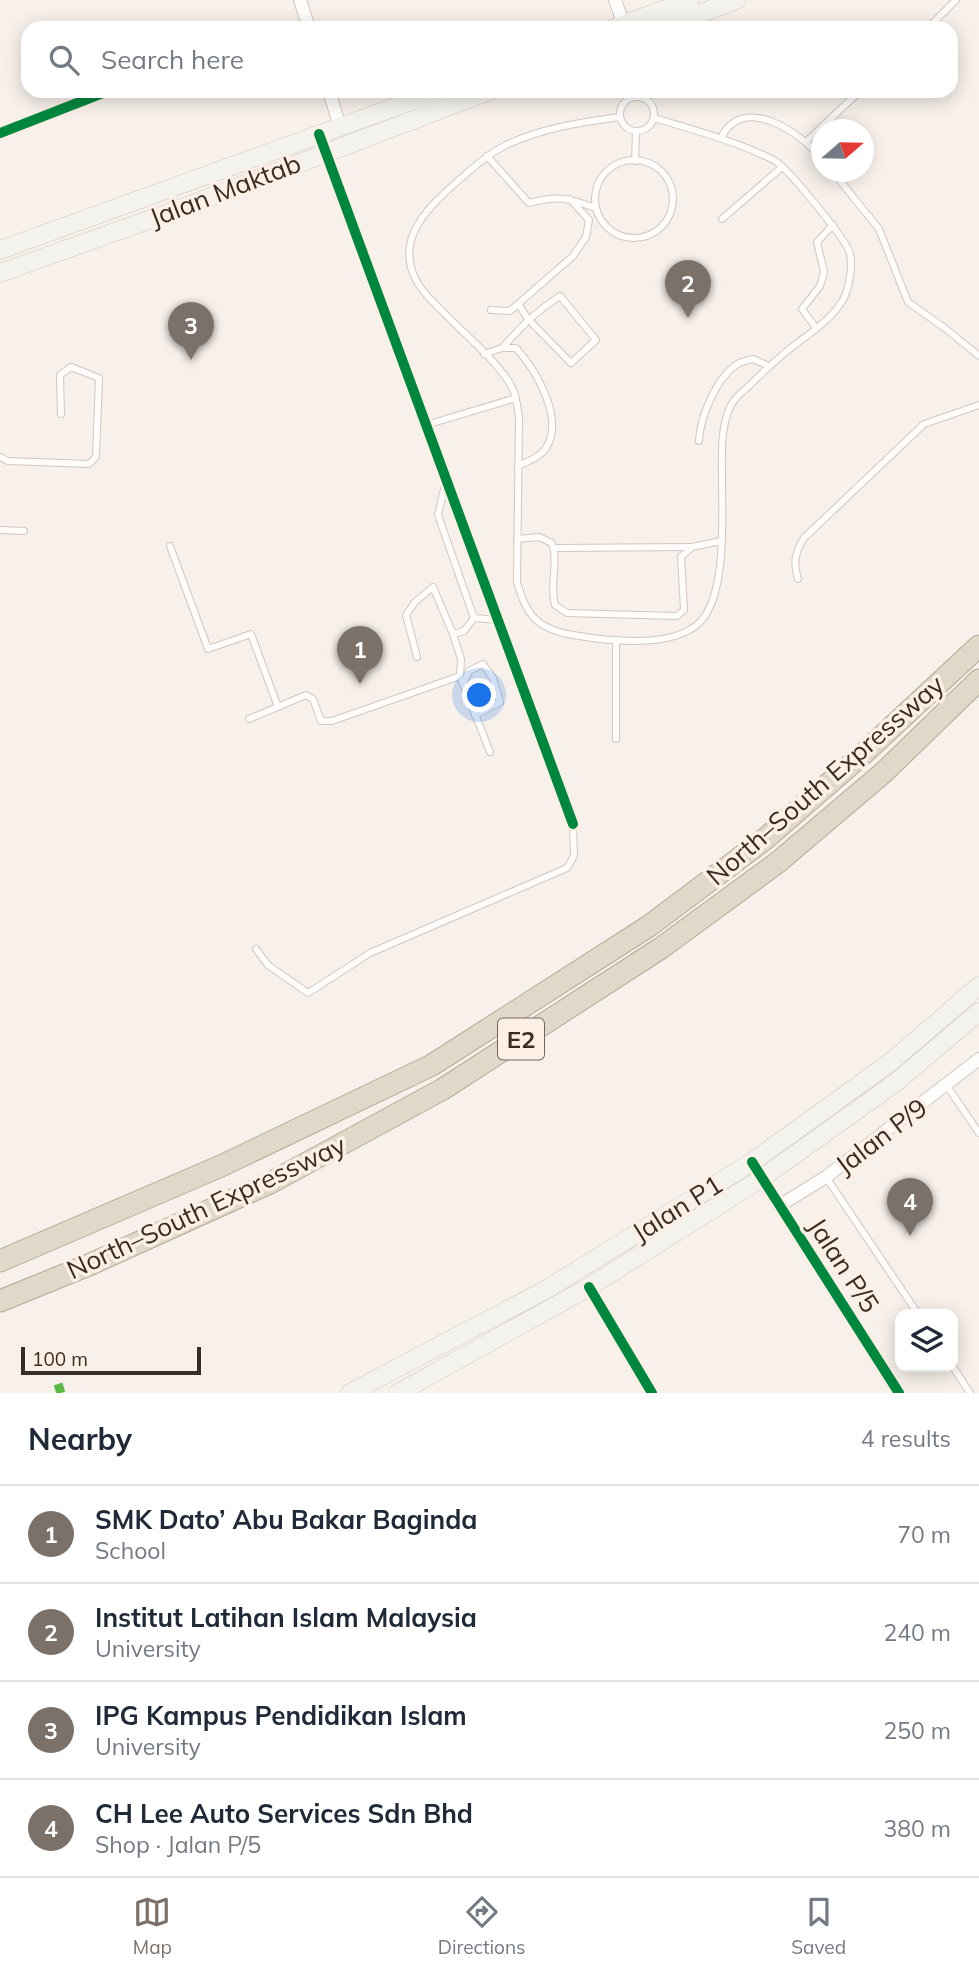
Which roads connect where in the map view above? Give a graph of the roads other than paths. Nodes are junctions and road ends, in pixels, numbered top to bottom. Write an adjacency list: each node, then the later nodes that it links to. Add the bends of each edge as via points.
1 (300, 0): 6 (street)
2 (615, 0): 7 (street)
3 (690, 0): 8 (main road)
4 (737, 0): 9 (main road)
5 (956, 0): 10 (lane)
6 (307, 21)
7 (620, 21)
8 (658, 21)
9 (662, 21)
10 (935, 21)
11 (90, 98): 25 (street)
12 (331, 98): 23 (street)
13 (420, 98): 23 (main road, Jalan Maktab)
14 (470, 98): 30 (main road, Jalan Maktab)
15 (632, 98): 19 (lane)
16 (638, 98): 20 (lane)
17 (648, 98): 20 (lane)
18 (853, 98): 28 (lane)
19 (627, 100): 21 (lane)
20 (648, 101): 22 (lane)
21 (620, 117): 24 (lane, via 626,127); 31 (lane, via 554,129)
22 (654, 118): 24 (lane, via 646,129); 27 (lane)
23 (340, 127): 26 (main road, Jalan Maktab)
24 (636, 131): 32 (lane)
25 (0, 133)
26 (319, 134): 30 (street); 39 (main road, Jalan Maktab)
27 (721, 138): 28 (lane, via 727,126 746,117 764,118); 33 (lane)
28 (806, 142): 29 (lane)
29 (811, 147)
30 (326, 152): 40 (main road, Jalan Maktab); 52 (street)
31 (488, 156): 35 (lane, via 529,203 553,197); 46 (lane, via 428,208 414,230 409,257 415,279 431,300)
32 (635, 160): 36 (lane, via 607,171 595,195); 36 (lane, via 657,167 672,190 673,204 661,227 650,235 623,237 611,231)
33 (782, 167): 37 (lane); 38 (lane)
34 (841, 182): 47 (lane, via 880,229 908,302)
35 (570, 199): 36 (lane); 41 (lane, via 589,220 586,237 573,256)
36 (596, 208)
37 (722, 219)
38 (833, 225): 44 (lane, via 850,253 850,278 843,300); 44 (lane, via 817,242 824,272 820,286 802,309)
39 (0, 250)
40 (0, 273)
41 (519, 304): 42 (lane, via 510,311); 43 (lane)
42 (491, 310)
43 (528, 319): 43 (lane, via 560,296 596,340 571,363); 45 (lane)
44 (816, 328): 48 (lane)
45 (502, 348): 46 (lane); 55 (lane, via 516,348 531,364 553,427 539,456)
46 (484, 354): 49 (lane, via 509,382)
47 (979, 356)
48 (769, 366): 53 (lane, via 752,359 736,365 705,408); 60 (lane, via 732,402 725,420)
49 (516, 398): 52 (lane); 55 (lane)
50 (979, 405): 64 (lane, via 924,424 873,471 804,538 795,559)
51 (61, 414): 54 (lane, via 60,375 71,367 99,378 96,457 89,464)
52 (426, 425): 56 (street)
53 (699, 441)
54 (0, 457)
55 (518, 466): 59 (lane)
56 (446, 480): 65 (lane, via 438,515); 66 (street)
57 (0, 530): 58 (lane)
58 (24, 531)
59 (517, 539): 63 (lane, via 540,537); 68 (lane, via 517,582 532,619 555,632)
60 (721, 541): 62 (lane); 68 (lane, via 719,580 699,624 685,633 654,640)
61 (170, 546): 73 (lane, via 208,649 251,634)
62 (692, 547): 63 (lane); 63 (lane, via 681,556 684,610 677,616 567,612 555,605 551,592)
63 (554, 548)
64 (797, 579)
65 (474, 618): 66 (lane); 67 (lane, via 464,632)
66 (498, 620): 78 (street)
67 (453, 634): 70 (lane, via 433,587 406,615); 71 (lane, via 461,659)
68 (615, 640): 76 (lane)
69 (979, 646): 89 (highway, North–South Expressway / E2, via 765,839 649,926 432,1065 222,1166)
70 (417, 657)
71 (461, 680): 73 (lane, via 332,721 321,721 313,699 306,695); 74 (lane); 74 (lane, via 483,664 493,678 500,702)
72 (979, 680): 91 (highway, North–South Expressway / E2, via 883,773 777,863 661,948 443,1089 271,1183)
73 (278, 707): 75 (lane)
74 (475, 715): 77 (lane)
75 (249, 719)
76 (617, 739)
77 (490, 752)
78 (573, 824): 79 (lane, via 574,856 567,868 370,953 308,993 268,965)
79 (256, 949)
80 (979, 986): 85 (main road, Jalan P1, via 892,1061)
81 (979, 1012): 87 (main road, Jalan P1, via 895,1083)
82 (979, 1059): 83 (street, Jalan P/9)
83 (947, 1086): 84 (lane); 86 (street, Jalan P/9)
84 (979, 1133)
85 (752, 1162): 87 (street, Jalan P/5); 94 (main road, Jalan P1, via 547,1289)
86 (826, 1177): 88 (street, Jalan P/9); 92 (lane)
87 (762, 1178): 88 (street, Jalan P/5); 90 (main road, Jalan P1)
88 (779, 1206): 97 (street, Jalan P/5)
89 (0, 1261)
90 (589, 1287): 95 (main road, Jalan P1); 96 (street)
91 (0, 1301)
92 (915, 1309)
93 (956, 1372): 98 (lane)
94 (350, 1393)
95 (398, 1393)
96 (652, 1393)
97 (899, 1393)
98 (970, 1393)

